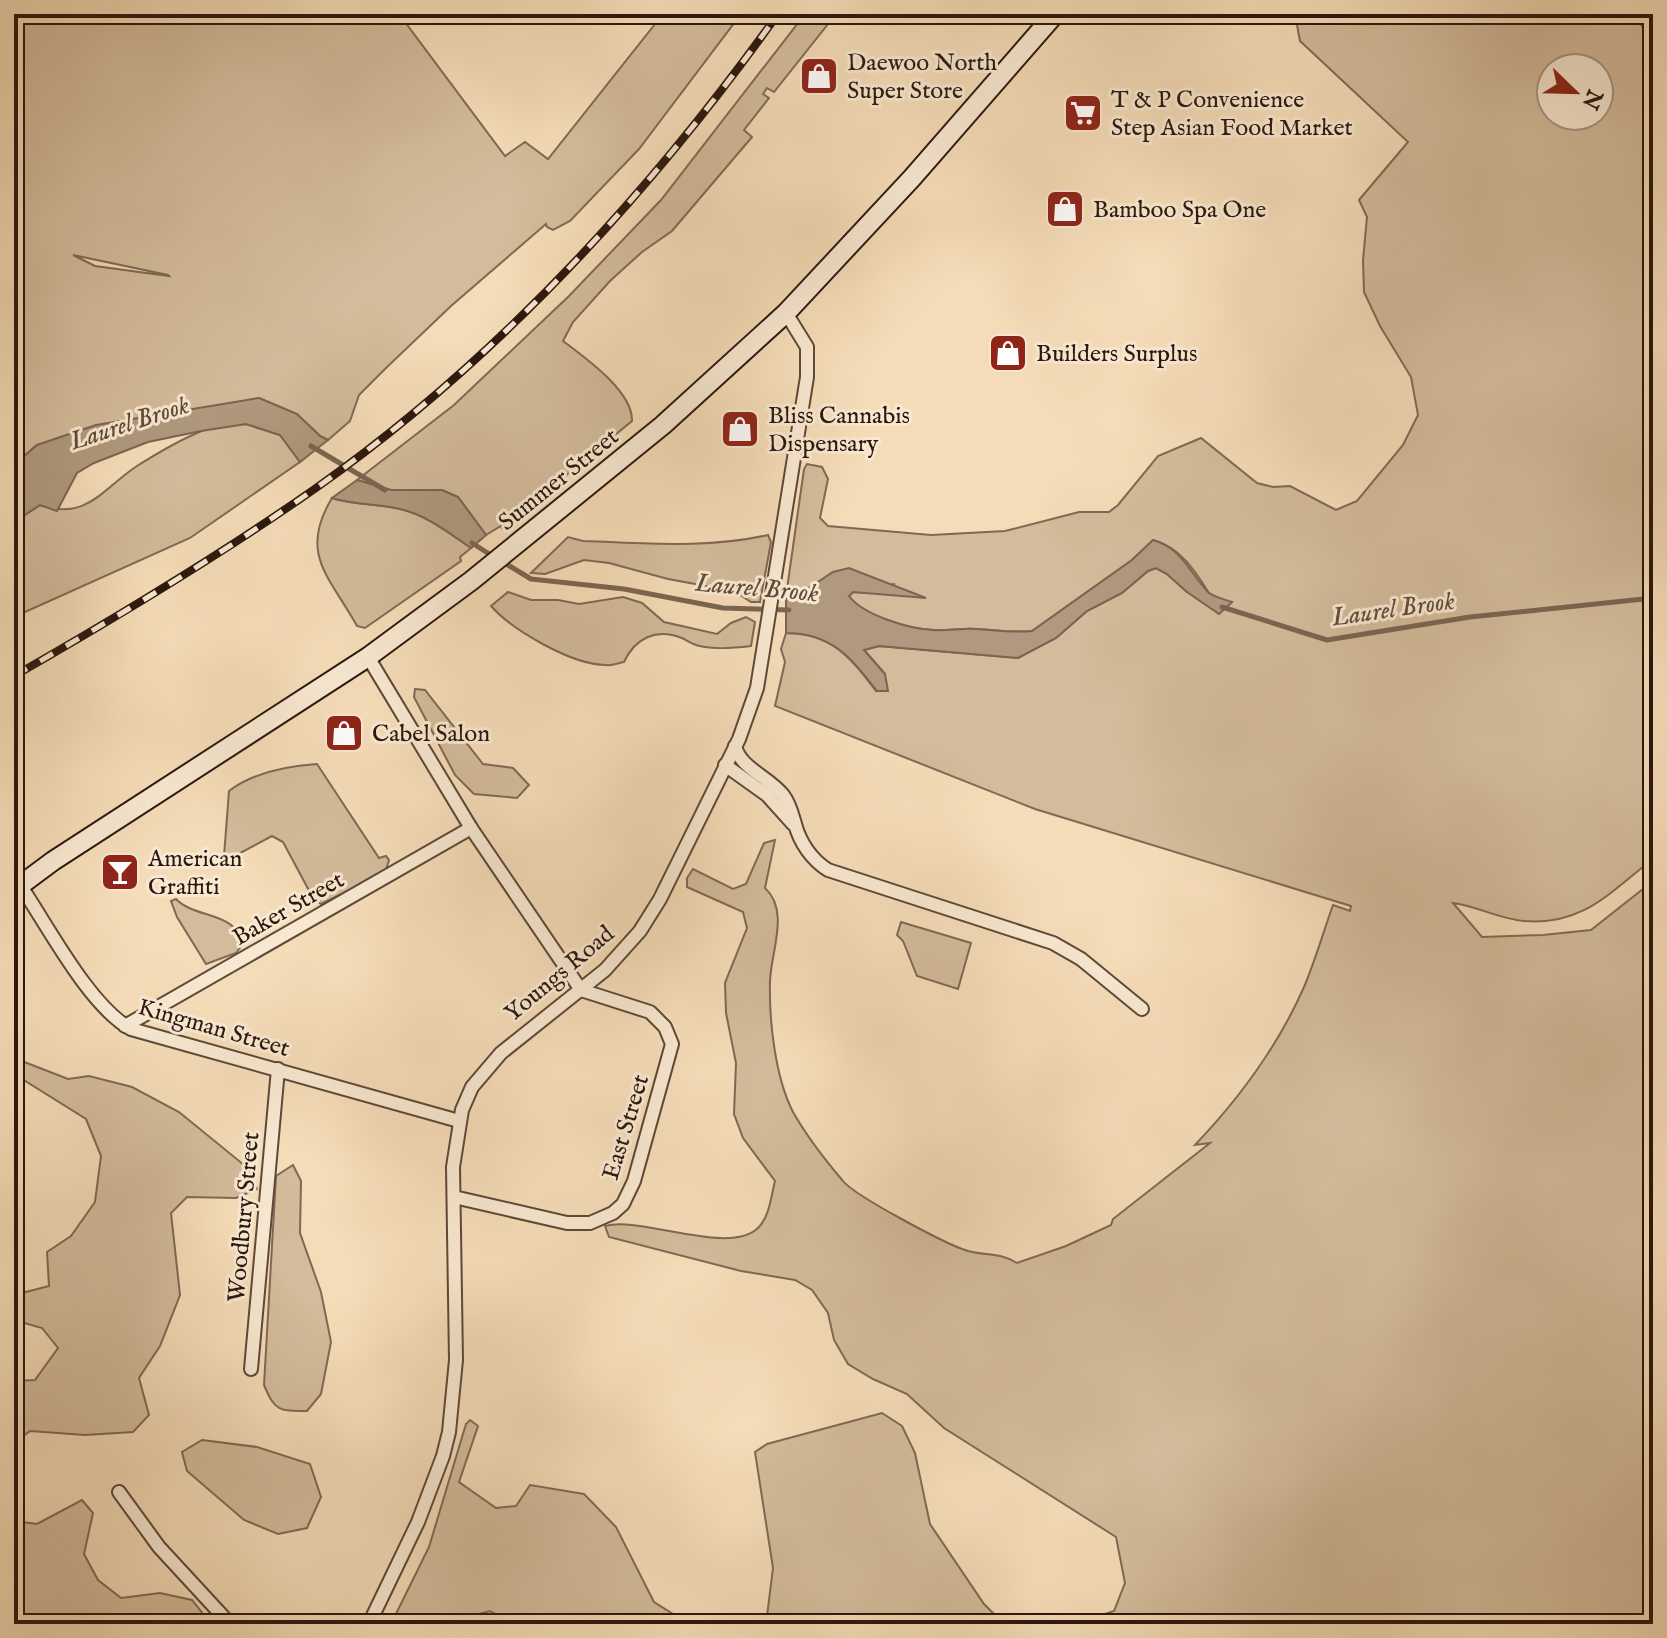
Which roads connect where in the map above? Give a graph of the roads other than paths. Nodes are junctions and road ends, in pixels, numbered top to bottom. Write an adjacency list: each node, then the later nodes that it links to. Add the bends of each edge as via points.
1 (1055, 14): 2 (main road, Summer Street)
2 (786, 313): 3 (main road, Summer Street, via 663,425); 4 (street, Youngs Road, via 809,357 765,643 755,695)
3 (368, 657): 7 (street); 8 (main road, Summer Street)
4 (735, 746): 5 (street, Youngs Road); 6 (street, via 744,762 781,792)
5 (725, 765): 6 (street, via 767,795); 9 (street, Youngs Road, via 650,917 617,958)
6 (795, 826): 10 (street, via 808,851 828,870 1053,943)
7 (471, 828): 9 (street); 11 (street, Baker Street)
8 (17, 888): 11 (street, Kingman Street, via 106,1011)
9 (581, 990): 13 (street, Youngs Road, via 490,1063 472,1087); 14 (street, East Street, via 650,1012 672,1044 627,1197 608,1216 581,1224)
10 (1142, 1009)
11 (125, 1026): 12 (street, Kingman Street)
12 (278, 1069): 13 (street, Kingman Street); 15 (street, Woodbury Street)
13 (459, 1121): 14 (street, Youngs Road)
14 (454, 1197): 18 (street, Youngs Road, via 456,1360 447,1444 418,1522)
15 (251, 1369)
16 (119, 1492): 17 (street, via 159,1547)
17 (230, 1624)
18 (369, 1624)

